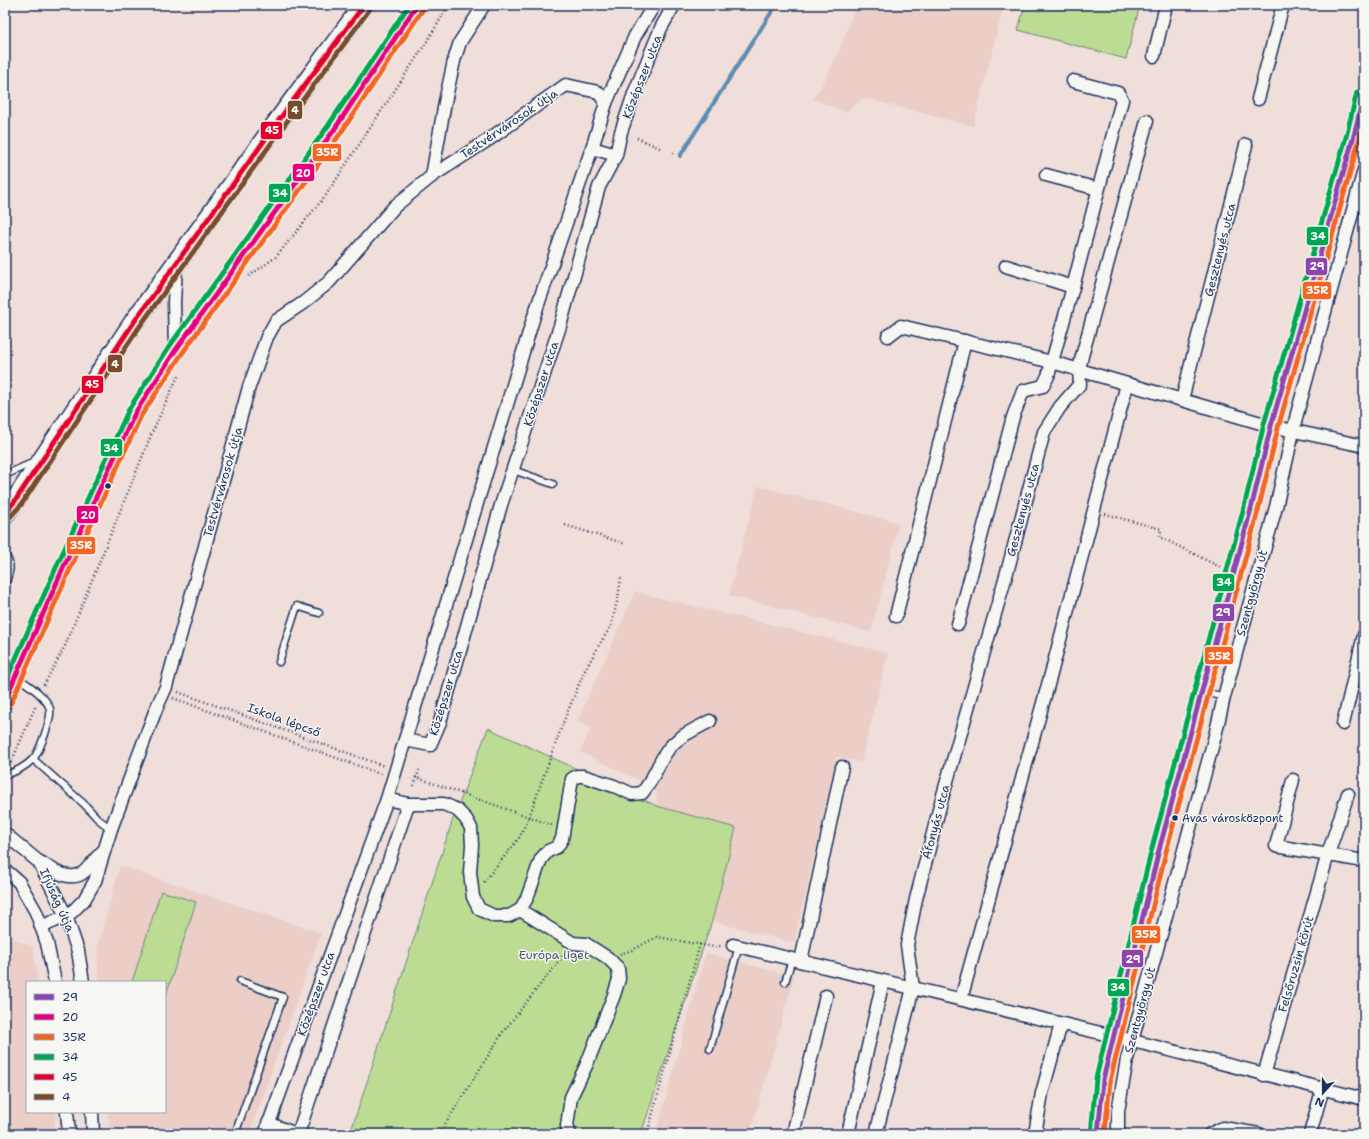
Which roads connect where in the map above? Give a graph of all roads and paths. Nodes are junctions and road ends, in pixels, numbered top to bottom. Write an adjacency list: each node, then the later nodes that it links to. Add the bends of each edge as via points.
1 (364, 5): 24 (main road)
2 (417, 5): 32 (street, via 334,130)
3 (449, 5): 26 (path, via 326,195 276,257)
4 (484, 5): 21 (street, via 460,42 454,61)
5 (654, 5): 13 (street, Középszer utca, via 635,36)
6 (674, 5): 19 (street, Középszer utca, via 661,28 635,91)
7 (1166, 5): 9 (street)
8 (1283, 5): 12 (street)
9 (1154, 56)
10 (1073, 81): 23 (street, via 1118,93 1122,100)
11 (1364, 94): 38 (street, Szentgyörgy út)
12 (1258, 98)
13 (606, 103): 17 (street, Középszer utca); 21 (street, Testvérvárosok útja, via 598,92 566,85)
14 (1147, 121): 35 (street, Gesztenyés utca)
15 (637, 138): 18 (path)
16 (1246, 145): 37 (street, Gesztenyés utca)
17 (592, 148): 19 (street); 67 (street, Középszer utca, via 534,316)
18 (660, 148)
19 (616, 155): 42 (street, Középszer utca, via 599,187 560,326)
20 (1364, 170): 39 (street, Szentgyörgy út)
21 (432, 176): 60 (street, Testvérvárosok útja, via 395,206 329,282 304,303 276,321 267,337 249,387)
22 (1046, 176): 23 (street)
23 (1098, 189): 28 (street)
24 (177, 262): 27 (main road); 29 (street)
25 (1006, 266): 28 (street)
26 (243, 280)
27 (162, 283): 29 (street); 41 (main road)
28 (1073, 287): 33 (street)
29 (174, 302): 32 (street)
30 (888, 336): 31 (street, via 901,326)
31 (965, 341): 33 (street); 54 (street)
32 (175, 351): 59 (street, via 135,413)
33 (1052, 362): 35 (street); 55 (street, via 1043,386 1023,391 1013,416)
34 (181, 370): 62 (path, via 149,440 65,646)
35 (1079, 370): 36 (street); 57 (street, Gesztenyés utca, via 1080,384 1060,407 1044,432)
36 (1128, 384): 37 (street); 45 (street)
37 (1182, 400): 38 (street)
38 (1271, 426): 39 (street); 50 (street, Szentgyörgy út)
39 (1294, 431): 40 (street); 63 (street, Szentgyörgy út)
40 (1363, 443)
41 (43, 458): 43 (lane); 46 (main road)
42 (513, 470): 44 (lane); 67 (street, Középszer utca, via 440,722 430,745)
43 (5, 475)
44 (553, 484)
45 (1094, 510): 50 (path, via 1161,530 1160,536); 104 (street)
46 (5, 513)
47 (565, 525): 48 (path)
48 (626, 544)
49 (5, 555): 52 (lane, via 10,571)
50 (1233, 574): 61 (street, Szentgyörgy út)
51 (621, 578): 79 (path, via 611,626 584,672)
52 (5, 584)
53 (319, 613): 58 (lane, via 297,606)
54 (896, 616)
55 (958, 624)
56 (1364, 634): 66 (street)
57 (983, 659): 102 (street, Áfonyás utca, via 941,802 916,899 907,945)
58 (278, 662)
59 (16, 676): 62 (lane); 64 (street)
60 (165, 691): 71 (path); 71 (path, Iskola lépcső, via 290,730); 80 (street, Testvérvárosok útja)
61 (1201, 691): 63 (lane); 106 (street, Szentgyörgy út)
62 (40, 694): 68 (lane, via 50,709 48,723); 72 (path)
63 (1224, 697): 107 (street, Szentgyörgy út)
64 (5, 700)
65 (710, 722): 81 (street, via 682,737 668,750 650,784 642,793 632,794 583,776 572,779)
66 (1343, 724)
67 (405, 740): 71 (street, Középszer utca)
68 (33, 759): 72 (lane, via 16,772); 80 (lane)
69 (420, 767): 73 (path)
70 (842, 767): 96 (street)
71 (394, 774): 77 (street, Középszer utca)
72 (5, 775)
73 (416, 777): 75 (path); 79 (path)
74 (1293, 780): 84 (street, via 1276,846)
75 (414, 786)
76 (1348, 794): 84 (street, Felsőruzsin körút)
77 (387, 799): 78 (street); 114 (street, Középszer utca)
78 (408, 804): 88 (street, via 444,804 457,810 466,819 471,828 470,872); 118 (street)
79 (529, 817): 81 (path); 88 (path, via 519,838)
80 (111, 829): 83 (street, Testvérvárosok útja)
81 (564, 829): 89 (street, via 557,847 548,851 541,860)
82 (5, 834): 86 (street, Ifjúság útja)
83 (105, 848): 86 (street, Testvérvárosok útja, via 84,872 76,876 66,877); 90 (street, Testvérvárosok útja, via 95,881 84,900)
84 (1328, 854): 85 (street); 109 (street, Felsőruzsin körút)
85 (1364, 860)
86 (39, 862): 90 (street, Ifjúság útja)
87 (5, 870): 91 (street, Ifjúság útja, via 19,882 36,912)
88 (473, 897): 89 (street, via 479,909 494,916 509,916)
89 (520, 910): 92 (street)
90 (66, 916): 91 (street, Testvérvárosok útja); 98 (street, Ifjúság útja, via 78,951)
91 (41, 927): 97 (street, Ifjúság útja)
92 (573, 943): 95 (street, via 586,944); 119 (path, via 503,1032)
93 (700, 944): 94 (path, via 715,947); 95 (path, via 658,937); 121 (path)
94 (736, 946): 96 (street); 108 (lane)
95 (608, 958): 120 (street, via 618,968 619,979 586,1066 571,1096 567,1126)
96 (796, 960): 100 (street); 101 (lane)
97 (55, 981)
98 (84, 981)
99 (240, 981): 117 (lane, via 283,997)
100 (883, 981): 102 (street); 123 (street)
101 (785, 982)
102 (913, 988): 104 (street); 124 (street, Áfonyás utca)
103 (826, 996): 122 (street)
104 (961, 999): 105 (street)
105 (1061, 1024): 106 (street); 125 (street, via 1042,1093)
106 (1113, 1036): 107 (street); 126 (street, Szentgyörgy út, via 1103,1080)
107 (1132, 1041): 109 (street); 127 (street, Szentgyörgy út, via 1118,1111)
108 (710, 1050)
109 (1264, 1074): 110 (street)
110 (1323, 1087): 111 (street); 130 (street)
111 (1364, 1098)
112 (67, 1113): 115 (street)
113 (92, 1113): 116 (street)
114 (267, 1129): 118 (street)
115 (69, 1134)
116 (93, 1134)
117 (235, 1134)
118 (297, 1134)
119 (439, 1134)
120 (570, 1134)
121 (647, 1134)
122 (792, 1134)
123 (848, 1134)
124 (876, 1134)
125 (1035, 1134)
126 (1098, 1134)
127 (1118, 1134)
128 (1210, 1134): 129 (street, via 1223,1128)
129 (1259, 1134)
130 (1310, 1134)

